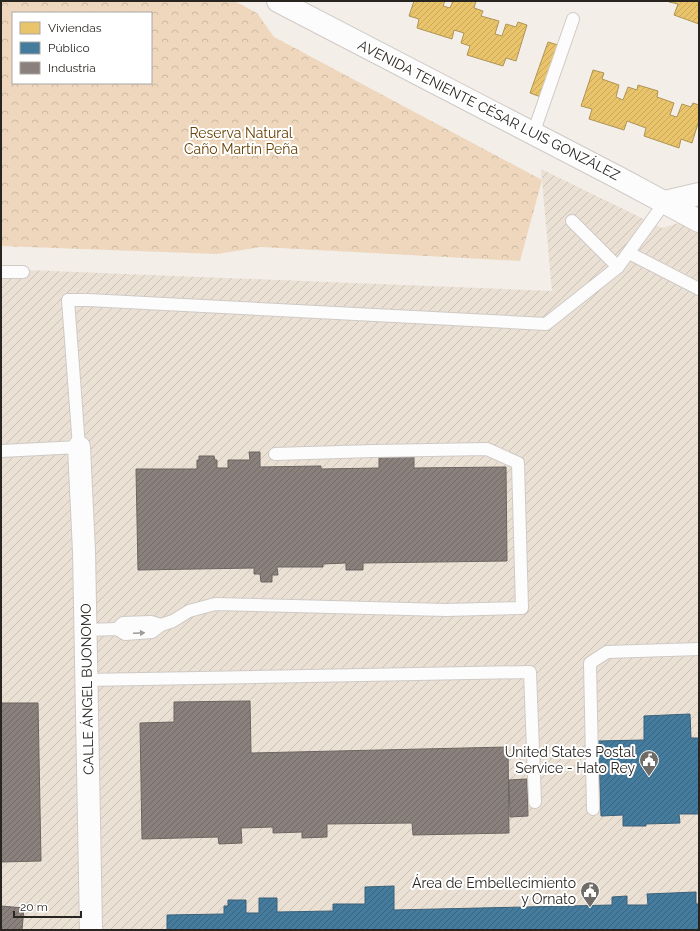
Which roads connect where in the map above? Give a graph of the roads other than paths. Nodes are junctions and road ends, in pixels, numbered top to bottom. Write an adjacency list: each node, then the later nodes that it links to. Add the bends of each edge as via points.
1 (278, 1): 3 (street, AVENIDA TENIENTE CÉSAR LUIS GONZÁLEZ)
2 (572, 19): 3 (lane)
3 (533, 134): 5 (street, AVENIDA TENIENTE CÉSAR LUIS GONZÁLEZ)
4 (699, 194): 5 (street)
5 (665, 202): 7 (street, AVENIDA TENIENTE CÉSAR LUIS GONZÁLEZ); 8 (lane)
6 (572, 221): 9 (lane)
7 (699, 221)
8 (629, 253): 9 (lane); 12 (lane)
9 (618, 267): 13 (lane, via 546,324 68,300)
10 (1, 272): 11 (lane)
11 (23, 272)
12 (699, 289)
13 (79, 447): 14 (lane); 16 (street, CALLE ÁNGEL BUONOMO)
14 (1, 451)
15 (274, 454): 16 (lane, via 487,449 518,463 522,608 446,610 215,604 189,611 152,632 125,634 117,629)
16 (86, 630): 18 (street, CALLE ÁNGEL BUONOMO)
17 (699, 649): 20 (lane, via 607,652 590,663)
18 (86, 680): 19 (lane, via 530,672); 21 (street, CALLE ÁNGEL BUONOMO)
19 (535, 802)
20 (593, 809)
21 (91, 930)

